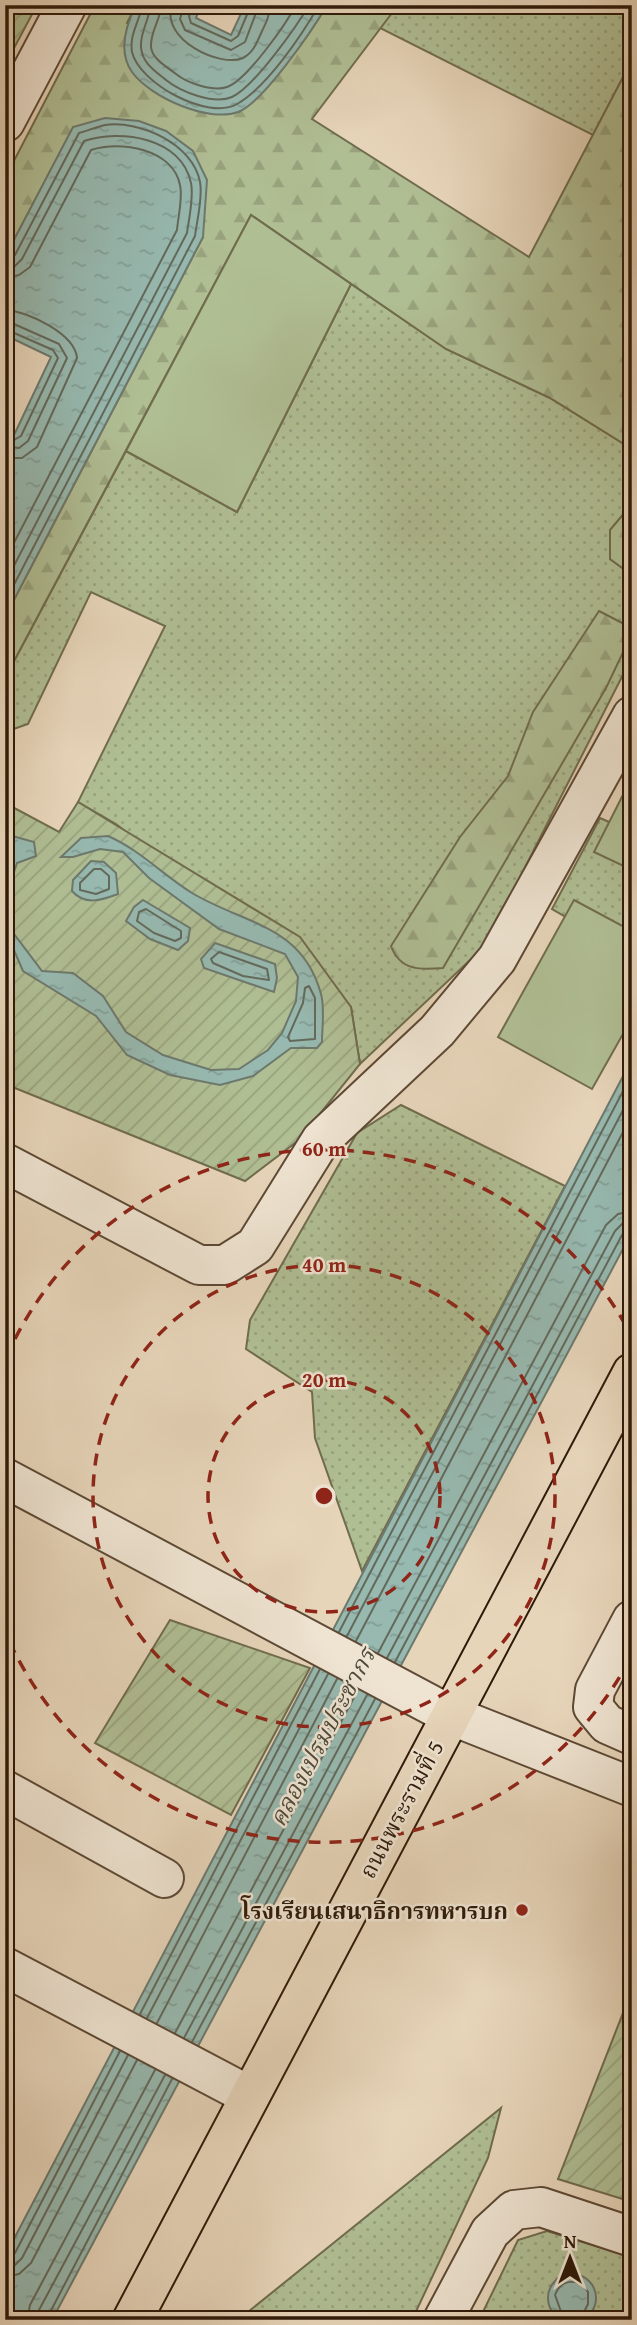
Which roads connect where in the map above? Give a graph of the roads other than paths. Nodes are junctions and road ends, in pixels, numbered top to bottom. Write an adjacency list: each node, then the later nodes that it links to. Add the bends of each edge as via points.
1 (67, 5): 2 (lane)
2 (5, 122)
3 (632, 716): 4 (lane, via 497,959 437,1031 321,1140 255,1246 225,1265 199,1265)
4 (5, 1163)
5 (632, 1373): 8 (main road, ถนนพระรามที่ 5)
6 (5, 1478): 8 (lane)
7 (632, 1620): 9 (lane, via 595,1690 593,1707 607,1724)
8 (450, 1716): 10 (lane); 14 (main road, ถนนพระรามที่ 5)
9 (632, 1735)
10 (632, 1787)
11 (7, 1797): 12 (lane)
12 (164, 1878)
13 (5, 1967): 14 (lane)
14 (250, 2096): 16 (main road, ถนนพระรามที่ 5)
15 (632, 2237): 17 (lane, via 541,2207 514,2210 490,2232)
16 (132, 2320)
17 (443, 2320)

